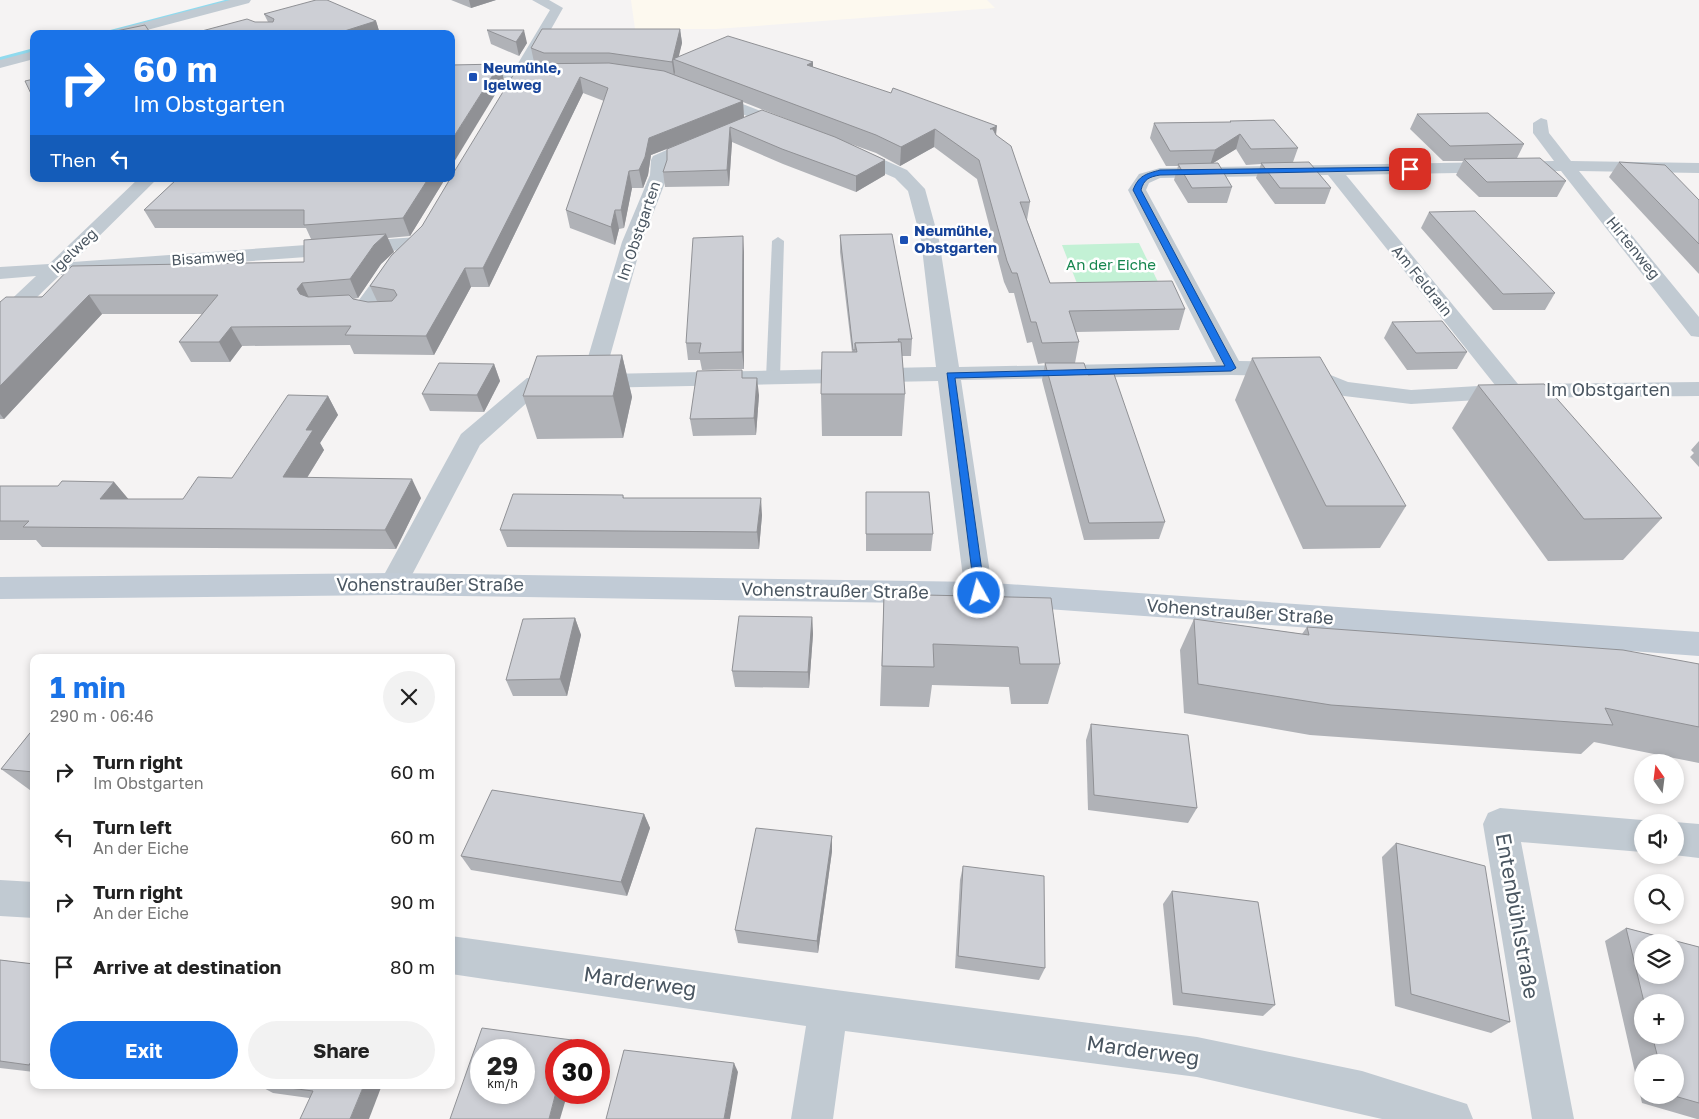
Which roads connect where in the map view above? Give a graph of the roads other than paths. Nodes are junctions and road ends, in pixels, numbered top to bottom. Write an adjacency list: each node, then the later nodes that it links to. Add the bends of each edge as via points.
1 (245, 0): 3 (street)
2 (538, 0): 9 (street, via 557,8)
3 (216, 8): 4 (street); 5 (street)
4 (232, 15)
5 (131, 30)
6 (30, 56): 7 (street)
7 (0, 64)
8 (455, 74): 9 (street)
9 (519, 74): 10 (street); 12 (street)
10 (565, 74)
11 (695, 91): 13 (street)
12 (503, 99)
13 (762, 118): 15 (street); 32 (street, Im Obstgarten, via 659,160 658,175 632,242)
14 (1542, 123): 17 (street, Hirtenweg, via 1541,133)
15 (807, 135)
16 (833, 145): 30 (street, via 901,174 916,190 930,240)
17 (1566, 166): 18 (street); 19 (street); 28 (street, Hirtenweg)
18 (1699, 168)
19 (1333, 170): 29 (street, via 1160,173 1145,176 1140,181 1137,190); 34 (street, Am Feldrain)
20 (145, 182): 22 (street, Igelweg)
21 (778, 241): 31 (lane)
22 (54, 269): 23 (street, Bisamweg); 24 (street, Bisamweg, via 422,234 390,269); 27 (street, Igelweg)
23 (0, 274)
24 (364, 306): 25 (street); 26 (street, via 369,312)
25 (318, 308)
26 (385, 313)
27 (0, 322)
28 (1699, 331)
29 (1231, 368): 30 (street, Im Obstgarten); 34 (street, Im Obstgarten, via 1298,369 1344,390 1411,396)
30 (950, 375): 31 (street, Im Obstgarten); 37 (street)
31 (773, 378): 32 (street, Im Obstgarten)
32 (592, 381): 35 (street, Im Obstgarten, via 535,383 470,440)
33 (1699, 390): 34 (street, Im Obstgarten)
34 (1512, 391)
35 (393, 584): 36 (main road, Vohenstraußer Straße); 37 (main road, Vohenstraußer Straße)
36 (0, 588)
37 (979, 593): 38 (main road, Vohenstraußer Straße)
38 (1699, 644)
39 (1634, 835): 48 (street, Entenbühlstraße, via 1500,824)
40 (1684, 840): 41 (street)
41 (1699, 841)
42 (0, 898): 43 (street)
43 (30, 900)
44 (455, 956): 45 (street, Marderweg)
45 (828, 1010): 46 (street); 47 (street, Marderweg, via 1197,1057 1362,1092)
46 (812, 1119)
47 (1452, 1119)
48 (1553, 1119)

